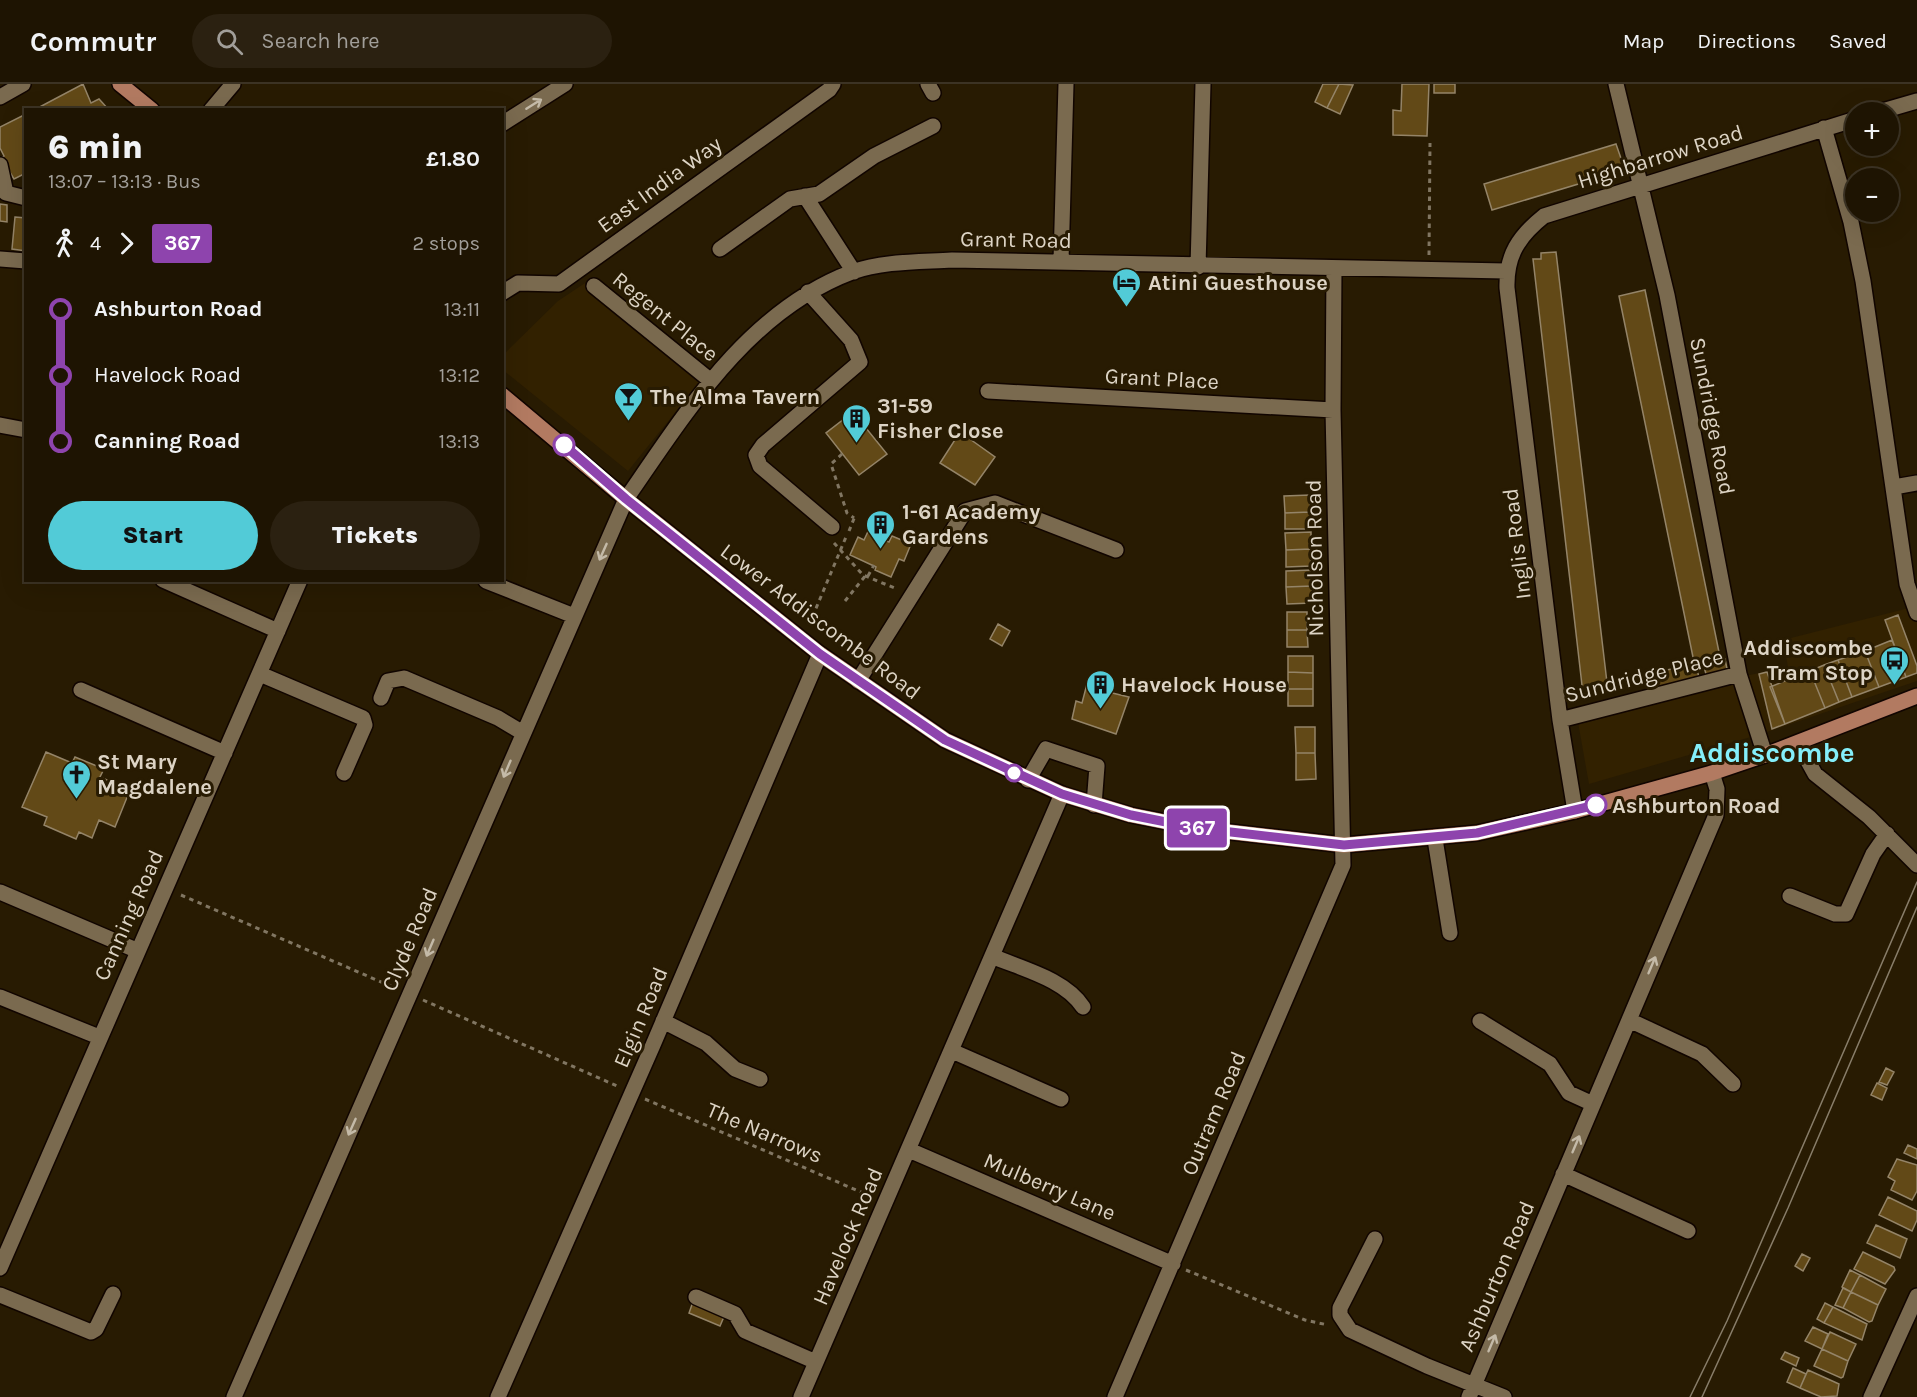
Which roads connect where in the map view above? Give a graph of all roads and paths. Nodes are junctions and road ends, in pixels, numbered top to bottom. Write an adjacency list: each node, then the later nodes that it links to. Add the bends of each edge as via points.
1 (23, 84): 9 (street)
2 (120, 84): 12 (main road)
3 (233, 84): 13 (street)
4 (565, 84): 15 (street, one-way to 4)
5 (833, 84): 33 (street, East India Way, via 559,284 518,283)
6 (1066, 84): 26 (street)
7 (1203, 84): 27 (street)
8 (1616, 84): 20 (street, Sundridge Road)
9 (0, 97)
10 (1917, 101): 11 (street)
11 (1899, 106)
12 (150, 108)
13 (213, 108)
14 (1845, 122): 17 (street, Highbarrow Road)
15 (504, 123)
16 (933, 126): 21 (street, via 874,156 819,194)
17 (1824, 128): 20 (street, Highbarrow Road); 43 (street, via 1858,257)
18 (1430, 142): 29 (path)
19 (0, 165): 22 (street, via 6,193)
20 (1642, 184): 30 (street, Highbarrow Road, via 1544,216 1517,241); 61 (street, Sundridge Road)
21 (805, 196): 23 (street, via 790,199); 31 (street)
22 (24, 198)
23 (720, 249)
24 (0, 259): 25 (street)
25 (24, 261)
26 (1061, 261): 27 (street, Grant Road); 31 (street, Grant Road, via 952,260 886,265)
27 (1198, 267): 28 (street, Grant Road)
28 (1335, 269): 29 (street, Grant Road); 38 (street, Nicholson Road)
29 (1429, 271): 30 (street, Grant Road)
30 (1506, 271): 66 (street, Inglis Road)
31 (854, 272): 34 (street, Grant Road)
32 (594, 286): 35 (street, Regent Place)
33 (504, 292)
34 (808, 292): 35 (street, Grant Road, via 784,308); 45 (street, via 851,340 860,362 756,455 760,466)
35 (711, 381): 44 (street, Grant Road)
36 (988, 391): 38 (street, Grant Place)
37 (504, 397): 44 (main road, Lower Addiscombe Road)
38 (1333, 410): 79 (street, Nicholson Road)
39 (0, 425): 40 (street)
40 (24, 430)
41 (842, 454): 47 (path, via 831,464 847,513 854,517)
42 (1917, 483): 43 (street)
43 (1893, 487): 55 (street, via 1907,584)
44 (626, 499): 56 (street, Clyde Road, one-way to 56); 58 (main road, Lower Addiscombe Road)
45 (832, 527)
46 (1116, 550): 53 (street, via 995,503 965,511)
47 (840, 551): 49 (path); 58 (path)
48 (874, 565): 49 (path)
49 (867, 576): 53 (path); 54 (path)
50 (168, 582): 57 (street)
51 (299, 582): 57 (street, Canning Road)
52 (489, 582): 56 (street)
53 (911, 596): 62 (street)
54 (845, 601)
55 (1917, 613)
56 (574, 616): 67 (street, Clyde Road)
57 (278, 631): 60 (street, Canning Road)
58 (803, 640): 59 (main road, Lower Addiscombe Road)
59 (820, 654): 62 (main road, Lower Addiscombe Road); 89 (street, Elgin Road)
60 (260, 674): 69 (street, Canning Road); 71 (street, via 363,718 365,725)
61 (1739, 674): 66 (street, Sundridge Place); 70 (street, Sundridge Road)
62 (858, 681): 73 (main road, Lower Addiscombe Road, via 945,740)
63 (81, 690): 69 (street)
64 (1917, 696): 68 (main road, Lower Addiscombe Road)
65 (381, 698): 67 (street, via 388,681 404,678 498,718)
66 (1560, 720): 76 (street, Inglis Road)
67 (523, 733): 112 (street, Clyde Road, one-way to 112)
68 (1798, 743): 70 (main road, Lower Addiscombe Road); 77 (street, via 1815,774)
69 (225, 753): 84 (street, Canning Road)
70 (1765, 756): 72 (main road, Lower Addiscombe Road)
71 (344, 773)
72 (1712, 773): 76 (main road, Lower Addiscombe Road); 88 (street, Ashburton Road, one-way to 72, via 1716,815 1718,789)
73 (1028, 780): 74 (main road, Lower Addiscombe Road); 75 (street, via 1046,749 1097,766)
74 (1062, 794): 75 (main road, Lower Addiscombe Road); 85 (street, Havelock Road)
75 (1094, 805): 79 (main road, Lower Addiscombe Road, via 1196,828)
76 (1575, 811): 78 (main road, Lower Addiscombe Road)
77 (1887, 834): 80 (street); 82 (street, via 1873,854 1846,914 1835,914)
78 (1435, 839): 79 (main road, Lower Addiscombe Road); 83 (street)
79 (1344, 845): 103 (street, Outram Road, via 1343,865)
80 (1917, 865)
81 (0, 892): 84 (street)
82 (1790, 896)
83 (1450, 933)
84 (136, 950): 91 (street, Canning Road)
85 (992, 956): 87 (street, via 1061,986); 92 (street, Havelock Road)
86 (0, 997): 91 (street)
87 (1083, 1007)
88 (1629, 1020): 94 (street, via 1702,1054); 97 (street, Ashburton Road)
89 (663, 1021): 93 (street, via 706,1043 735,1069); 95 (street, Elgin Road)
90 (1480, 1021): 97 (street, via 1550,1064 1569,1093)
91 (99, 1037): 104 (street, Canning Road)
92 (952, 1051): 96 (street); 98 (street, Havelock Road)
93 (760, 1079)
94 (1733, 1084)
95 (632, 1093): 100 (path, The Narrows); 113 (street, Elgin Road)
96 (1060, 1100)
97 (1593, 1104): 99 (street, Ashburton Road, one-way to 97)
98 (909, 1150): 100 (street, Havelock Road); 103 (street, Mulberry Lane)
99 (1563, 1173): 101 (street); 111 (street, Ashburton Road, one-way to 99)
100 (886, 1202): 110 (street, Havelock Road)
101 (1688, 1231)
102 (1375, 1239): 109 (street, via 1340,1308)
103 (1173, 1264): 109 (path, via 1305,1320); 115 (street, Outram Road)
104 (0, 1269)
105 (113, 1294): 106 (street, via 91,1332)
106 (0, 1295)
107 (1917, 1296): 117 (street)
108 (696, 1297): 110 (street, via 735,1314 745,1331)
109 (1350, 1330): 111 (street)
110 (816, 1362): 114 (street, Havelock Road)
111 (1472, 1391): 116 (street)
112 (234, 1397)
113 (498, 1397)
114 (801, 1397)
115 (1115, 1397)
116 (1504, 1397)
117 (1871, 1397)

